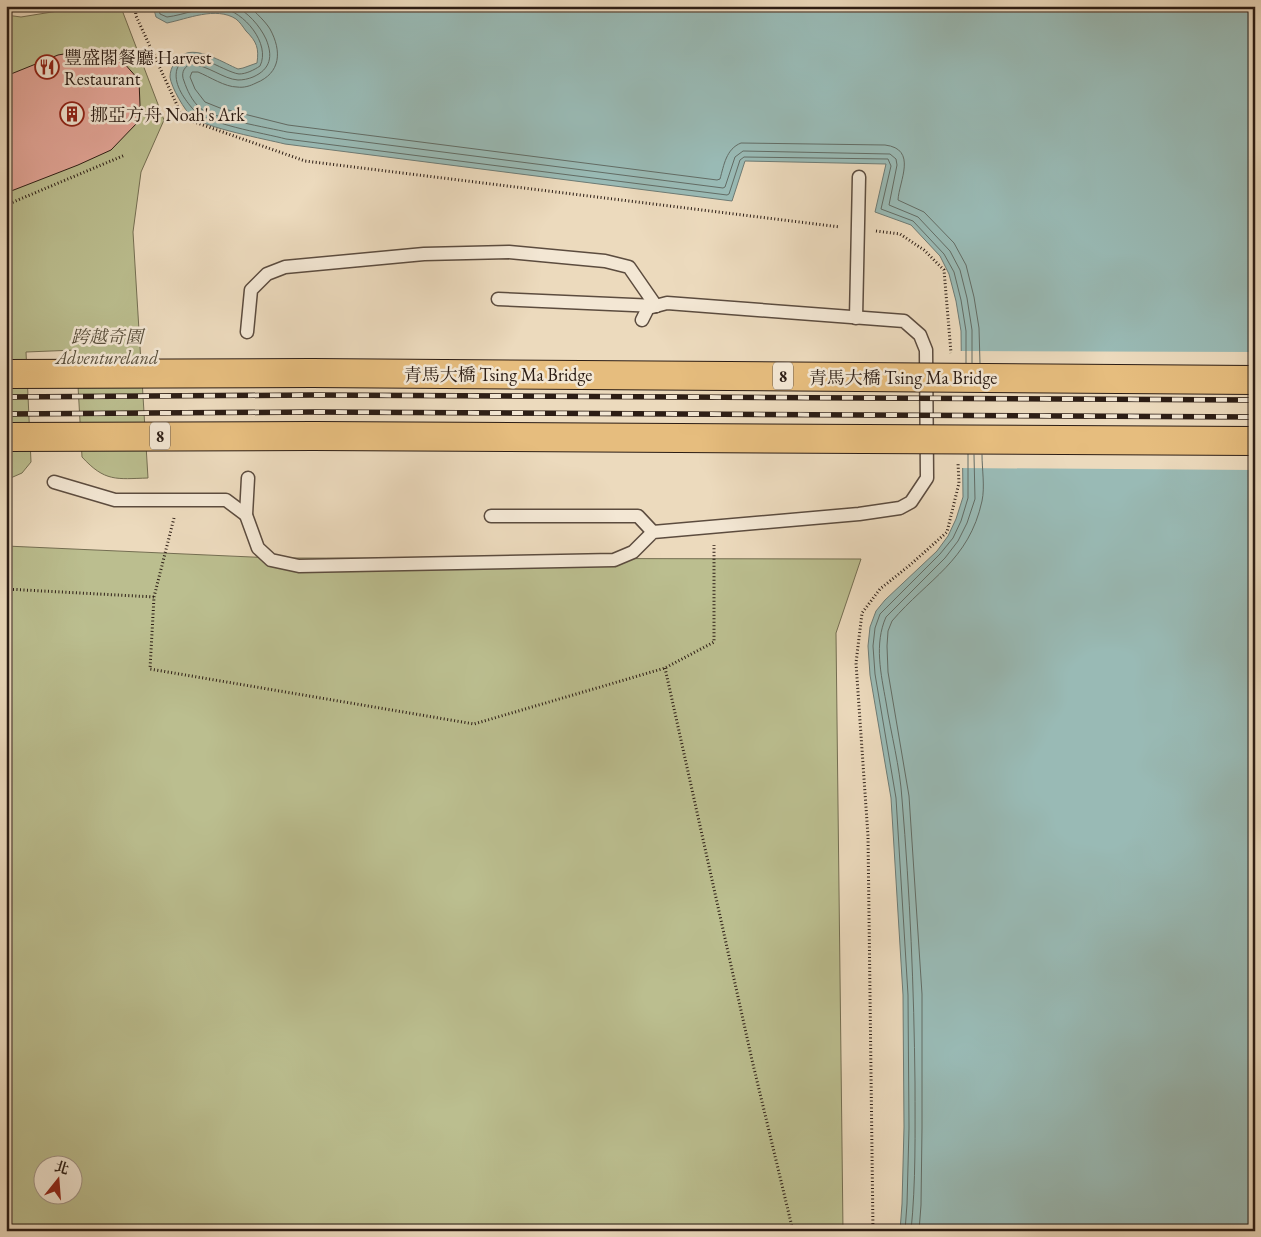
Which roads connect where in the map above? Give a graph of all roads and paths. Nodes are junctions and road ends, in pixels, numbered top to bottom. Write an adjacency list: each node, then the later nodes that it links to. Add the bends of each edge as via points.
1 (135, 6): 5 (path, via 136,16 183,118 305,162)
2 (125, 155): 4 (path)
3 (860, 177): 5 (lane)
4 (6, 205)
5 (857, 229): 8 (lane); 11 (path, via 900,234 924,250 944,270)
6 (498, 299): 7 (lane)
7 (656, 306): 8 (lane, via 667,304); 9 (lane, via 648,308); 10 (lane, via 629,267 605,260 509,252 424,254 285,267 267,274 251,290)
8 (856, 318): 22 (lane, via 904,321 920,335 926,350 928,478 911,502 900,508)
9 (642, 320)
10 (247, 332)
11 (951, 356)
12 (6, 374): 13 (highway, 青馬大橋 Tsing Ma Bridge / 8, bridge)
13 (1255, 380)
14 (6, 437): 15 (highway, 8, bridge)
15 (1255, 441)
16 (958, 459): 28 (path, via 959,483 947,532 880,589 862,613 856,663 868,836)
17 (248, 478): 20 (lane)
18 (54, 482): 19 (lane, via 116,500)
19 (179, 499): 20 (lane, via 226,500); 25 (path)
20 (246, 515): 23 (lane, via 258,548 271,560 300,566 614,560 633,552)
21 (492, 516): 23 (lane, via 638,516)
22 (714, 527): 23 (lane); 26 (path, via 714,642)
23 (653, 532)
24 (6, 590): 25 (path)
25 (154, 597): 26 (path, via 150,669 474,724)
26 (665, 668): 27 (path)
27 (793, 1231)
28 (873, 1231)

